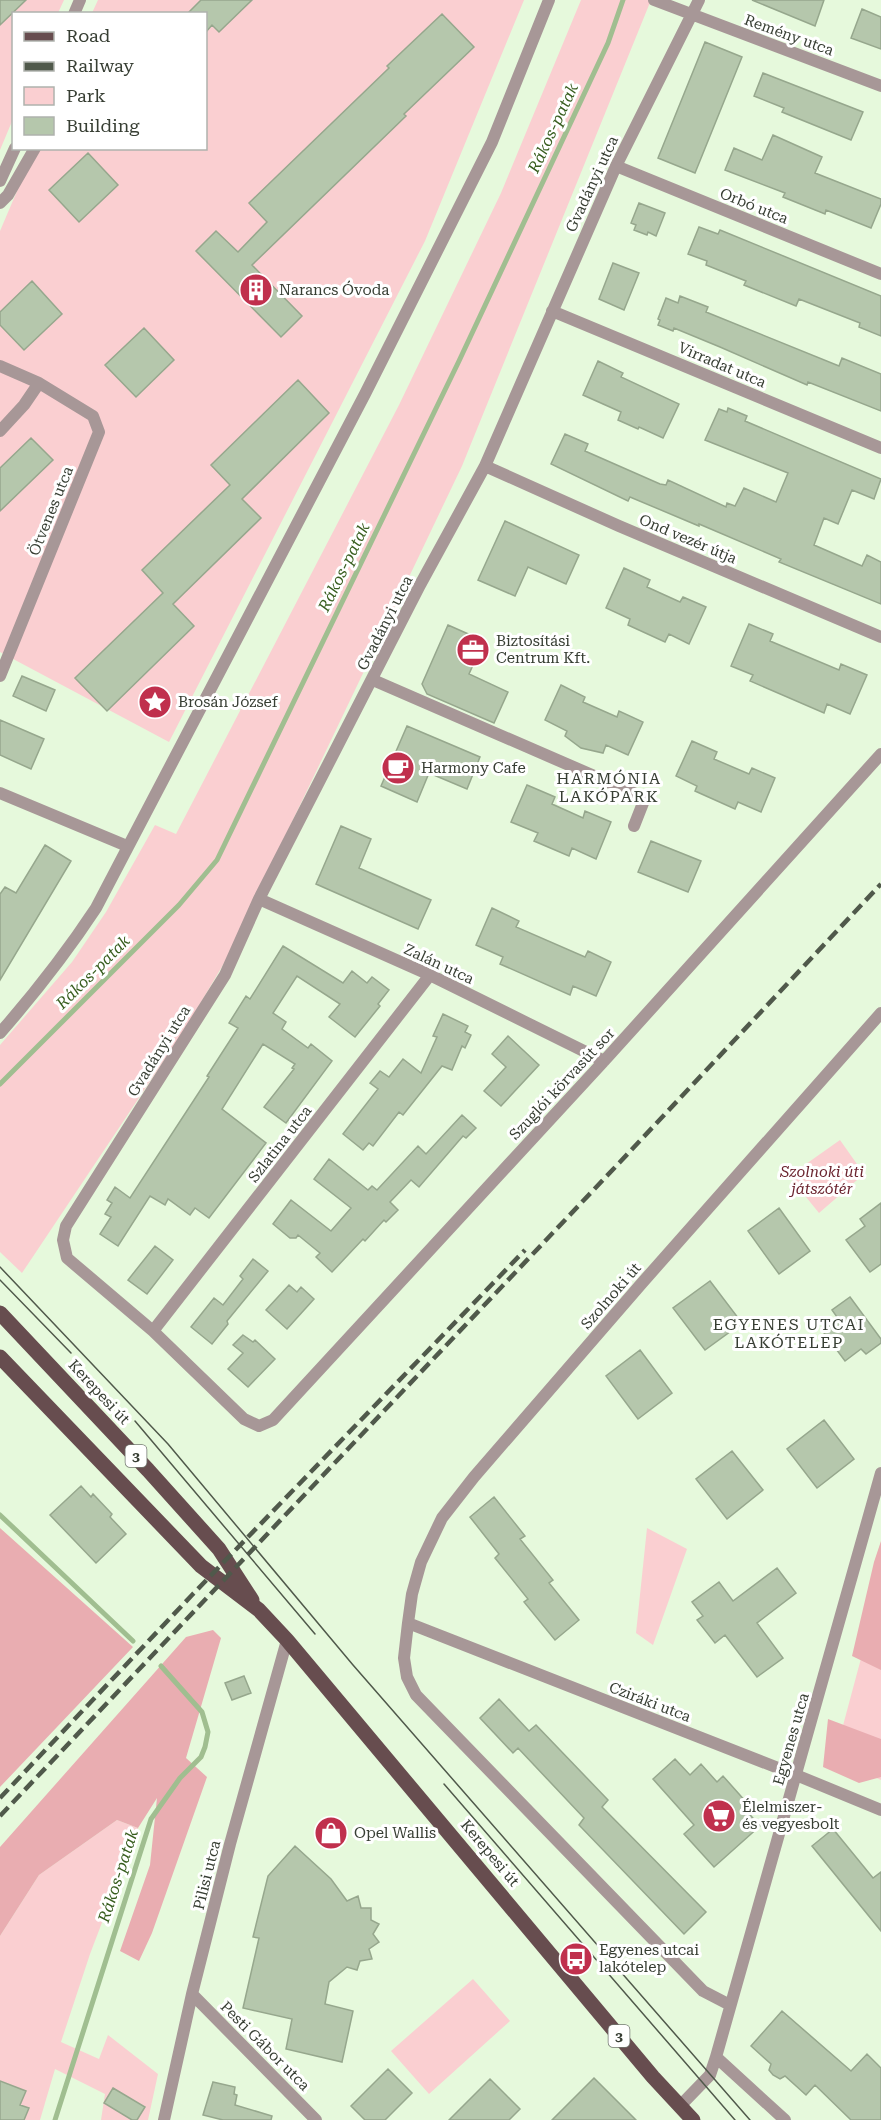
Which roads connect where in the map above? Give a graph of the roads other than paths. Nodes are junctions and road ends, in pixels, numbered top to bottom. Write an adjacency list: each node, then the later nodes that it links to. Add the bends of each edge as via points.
1 (549, 0): 24 (street, via 492,142 366,394)
2 (654, 0): 4 (street, Remény utca)
3 (699, 0): 4 (street, Gvadányi utca)
4 (691, 15): 5 (street, Remény utca); 8 (street, Gvadányi utca)
5 (881, 86)
6 (14, 150): 9 (street)
7 (34, 150): 10 (street)
8 (616, 166): 11 (street, Orbó utca); 12 (street, Gvadányi utca)
9 (0, 181)
10 (0, 203)
11 (881, 274)
12 (552, 311): 16 (street, Virradat utca); 17 (street, Gvadányi utca)
13 (0, 366): 14 (street, Ötvenes utca)
14 (39, 383): 15 (street); 19 (street, Ötvenes utca, via 93,416 99,432)
15 (0, 431)
16 (881, 448)
17 (485, 466): 18 (street, Ond vezér útja); 20 (street, Gvadányi utca)
18 (881, 637)
19 (0, 676)
20 (373, 680): 23 (street, via 645,798); 25 (street, Gvadányi utca)
21 (881, 754): 29 (street, Szuglói körvasút sor)
22 (0, 793): 24 (street)
23 (634, 826)
24 (127, 846): 28 (street, via 96,908 66,953)
25 (259, 898): 26 (street, Zalán utca); 31 (street, Gvadányi utca, via 225,975 66,1226 63,1240 67,1258)
26 (430, 975): 29 (street, Zalán utca); 31 (street, Szlatina utca)
27 (881, 1013): 35 (street, Szolnoki út, via 634,1291 442,1518 421,1562)
28 (0, 1033)
29 (604, 1061): 31 (street, Szuglói körvasút sor, via 273,1420 259,1426 244,1419)
30 (0, 1313): 34 (main road, Kerepesi út / 3, via 219,1549)
31 (153, 1331)
32 (0, 1357): 34 (main road, Kerepesi út / 3, via 201,1566)
33 (881, 1473): 37 (street, Egyenes utca)
34 (258, 1610): 36 (main road, Kerepesi út / 3)
35 (408, 1623): 37 (street, Cziráki utca); 40 (street, via 404,1658 407,1677 416,1695 703,1991)
36 (287, 1640): 39 (street, Pilisi utca); 42 (main road, Kerepesi út / 3)
37 (796, 1774): 38 (street, Cziráki utca); 40 (street, Egyenes utca)
38 (881, 1810)
39 (192, 1994): 43 (street, Pilisi utca); 44 (street, Pesti Gábor utca)
40 (730, 2005): 41 (street, Egyenes utca)
41 (716, 2057): 42 (street, Egyenes utca, via 710,2075); 46 (street)
42 (680, 2106): 45 (main road, Kerepesi út / 3)
43 (164, 2120)
44 (316, 2120)
45 (693, 2120)
46 (785, 2120)

